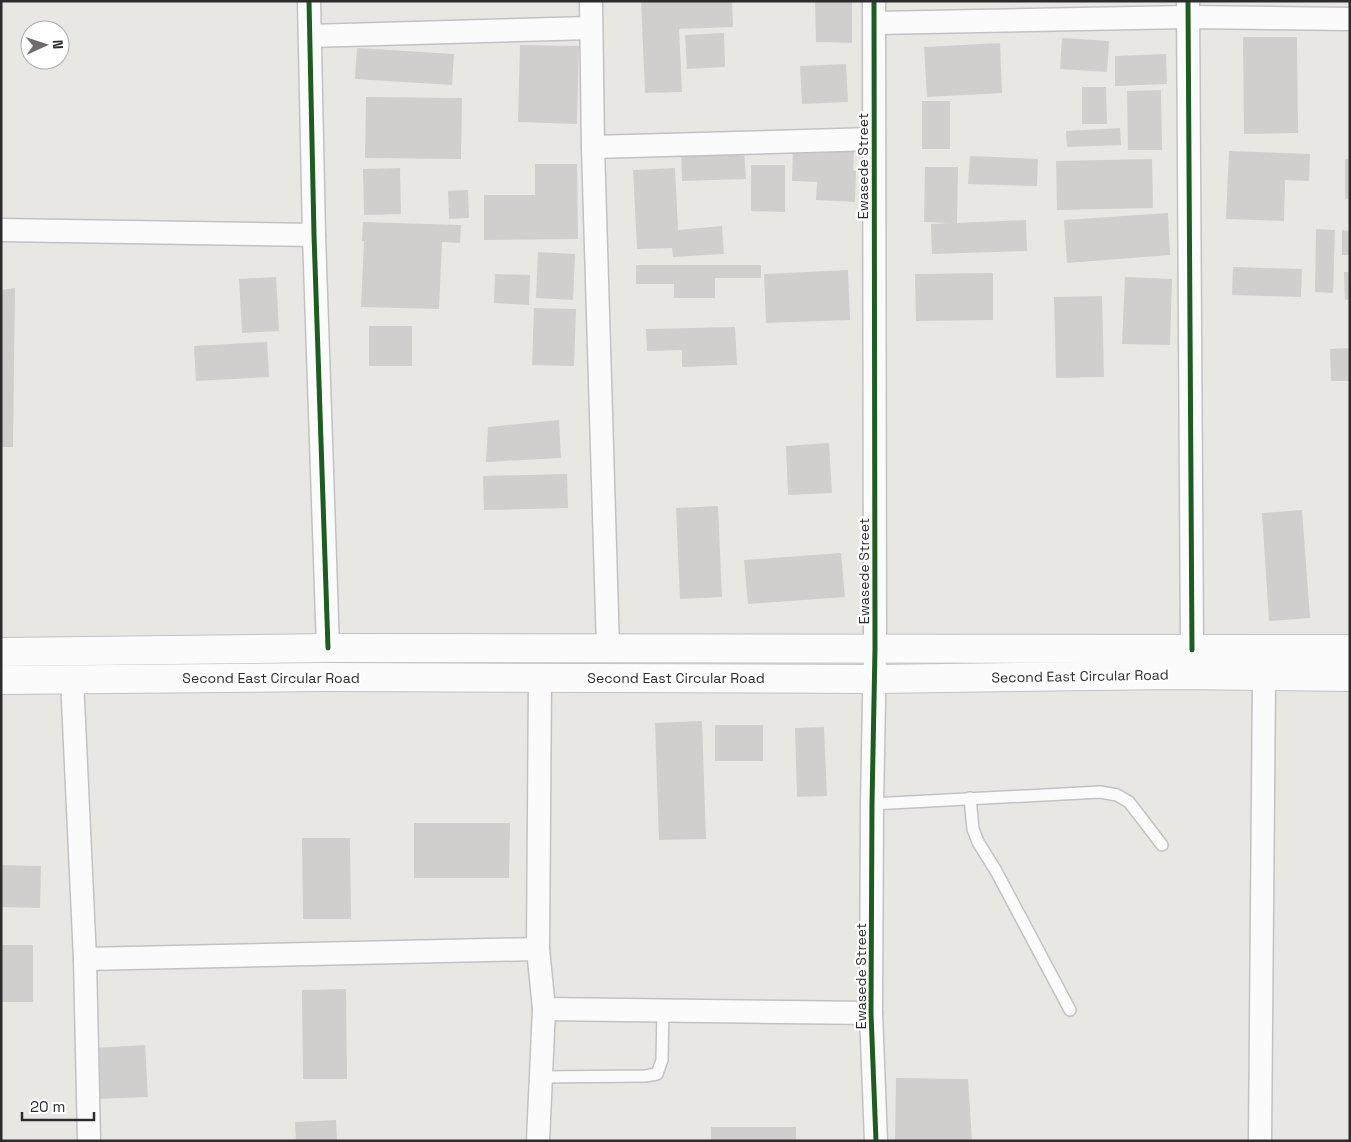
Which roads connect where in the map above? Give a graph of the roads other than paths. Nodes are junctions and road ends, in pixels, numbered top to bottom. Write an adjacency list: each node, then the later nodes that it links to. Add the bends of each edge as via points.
1 (309, 1): 7 (street)
2 (591, 1): 6 (street)
3 (1188, 9): 4 (street); 5 (street); 16 (street)
4 (875, 12): 8 (street, Ewasede Street)
5 (1350, 19)
6 (591, 28): 7 (street); 9 (street)
7 (310, 36): 11 (street)
8 (874, 139): 9 (street); 14 (street, Ewasede Street)
9 (592, 147): 13 (street)
10 (1, 230): 11 (street)
11 (314, 235): 12 (street)
12 (328, 648): 13 (main road, Second East Circular Road); 17 (main road, Second East Circular Road)
13 (608, 648): 14 (main road, Second East Circular Road)
14 (876, 648): 16 (main road, Second East Circular Road); 22 (street, Ewasede Street)
15 (1350, 649): 16 (main road, Second East Circular Road)
16 (1192, 650)
17 (1, 652)
18 (1264, 676): 19 (main road, Second East Circular Road); 22 (main road, Second East Circular Road); 37 (street)
19 (1350, 677)
20 (540, 678): 21 (main road, Second East Circular Road); 22 (main road, Second East Circular Road); 27 (street)
21 (72, 679): 23 (main road, Second East Circular Road); 28 (street)
22 (875, 679): 25 (street, Ewasede Street)
23 (1, 680)
24 (970, 798): 25 (lane); 26 (lane, via 1100,792 1117,795 1129,802); 31 (lane, via 973,829 978,842)
25 (872, 804): 32 (street, Ewasede Street)
26 (1162, 845)
27 (538, 949): 28 (street); 29 (street)
28 (84, 959): 34 (street)
29 (544, 1009): 30 (street); 33 (street)
30 (663, 1010): 32 (street); 33 (lane, via 662,1060 658,1074)
31 (1070, 1010)
32 (871, 1013): 36 (street, Ewasede Street)
33 (540, 1077): 35 (street)
34 (90, 1141)
35 (538, 1141)
36 (876, 1141)
37 (1260, 1141)

